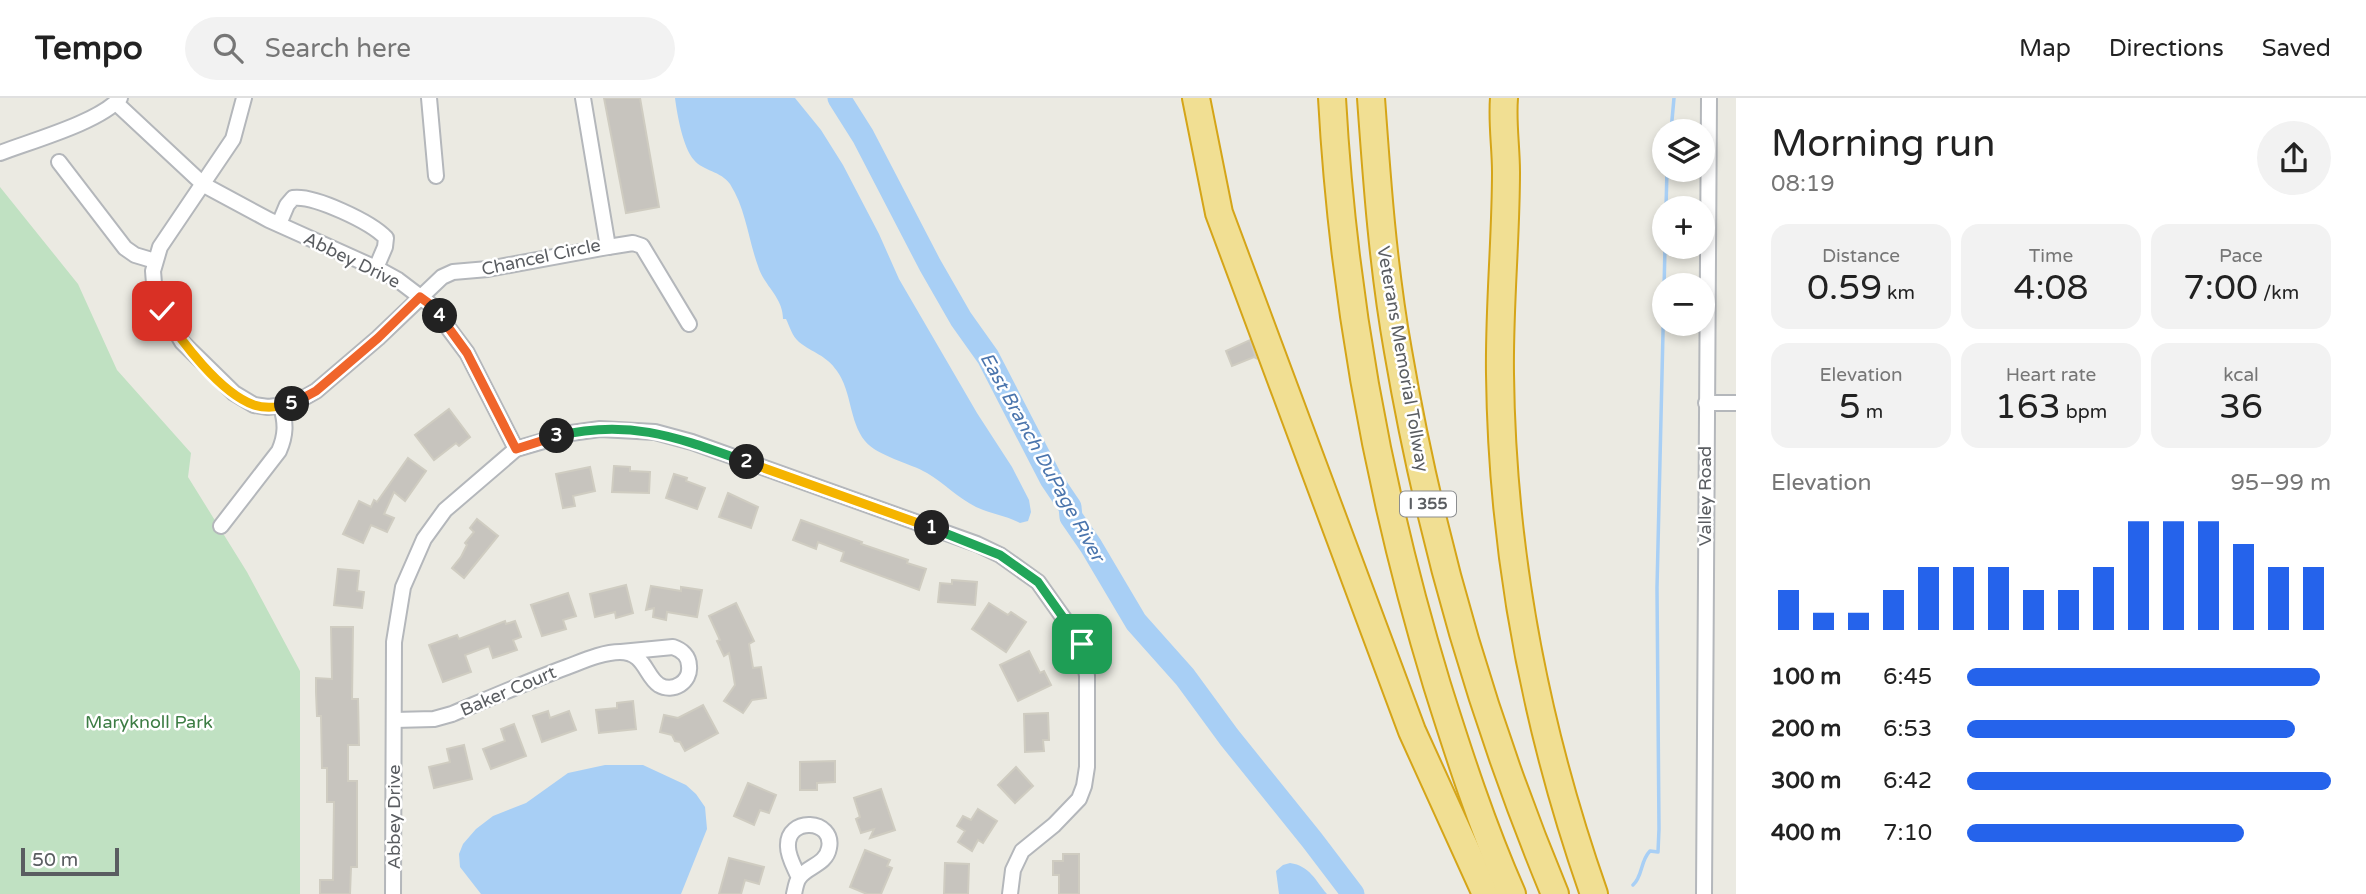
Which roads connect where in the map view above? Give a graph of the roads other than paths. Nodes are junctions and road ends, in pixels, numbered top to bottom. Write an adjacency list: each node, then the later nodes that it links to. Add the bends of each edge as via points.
1 (244, 98): 15 (street, via 233,139)
2 (429, 98): 14 (street)
3 (583, 98): 17 (street, Chancel Circle)
4 (1196, 98): 33 (highway, via 1219,213 1412,731)
5 (1332, 98): 34 (highway, I 355, via 1359,355 1391,511 1410,593 1449,721)
6 (1371, 98): 35 (highway, Veterans Memorial Tollway / I 355, via 1392,309 1428,504 1486,712)
7 (1504, 98): 13 (highway)
8 (1517, 98): 13 (highway)
9 (1710, 98): 23 (street, Valley Road)
10 (118, 100): 11 (street, via 84,121); 15 (street, Abbey Drive)
11 (0, 153)
12 (60, 162): 18 (street, via 125,248)
13 (1506, 172): 36 (highway, via 1500,372 1513,564 1542,723)
14 (436, 176)
15 (204, 185): 16 (street, Abbey Drive); 18 (street)
16 (279, 225): 19 (street, Abbey Drive); 19 (street, via 293,198 311,199 377,229 386,238)
17 (608, 247): 20 (street, Chancel Circle, via 453,272); 21 (street, via 642,246)
18 (155, 261): 24 (street, via 155,296 182,342 234,393 254,405)
19 (376, 268): 20 (street, Abbey Drive)
20 (420, 297): 24 (street, Chancel Circle, via 316,391); 25 (street, Abbey Drive, via 467,353)
21 (689, 324)
22 (1736, 402): 23 (street)
23 (1706, 403): 37 (street, Valley Road)
24 (281, 407): 26 (street, via 286,421 279,451)
25 (516, 449): 28 (street, Abbey Drive, via 445,510 411,564 394,642); 32 (street, via 600,429 667,434 977,544 1038,582 1082,644 1088,697 1087,767 1079,799 1022,851 1010,879)
26 (220, 526)
27 (621, 652): 28 (street, Baker Court, via 589,659 452,714)
28 (394, 720): 30 (street, Abbey Drive)
29 (799, 878): 31 (street)
30 (393, 894)
31 (794, 894)
32 (1010, 894)
33 (1486, 894)
34 (1512, 894)
35 (1555, 894)
36 (1594, 894)
37 (1704, 894)

